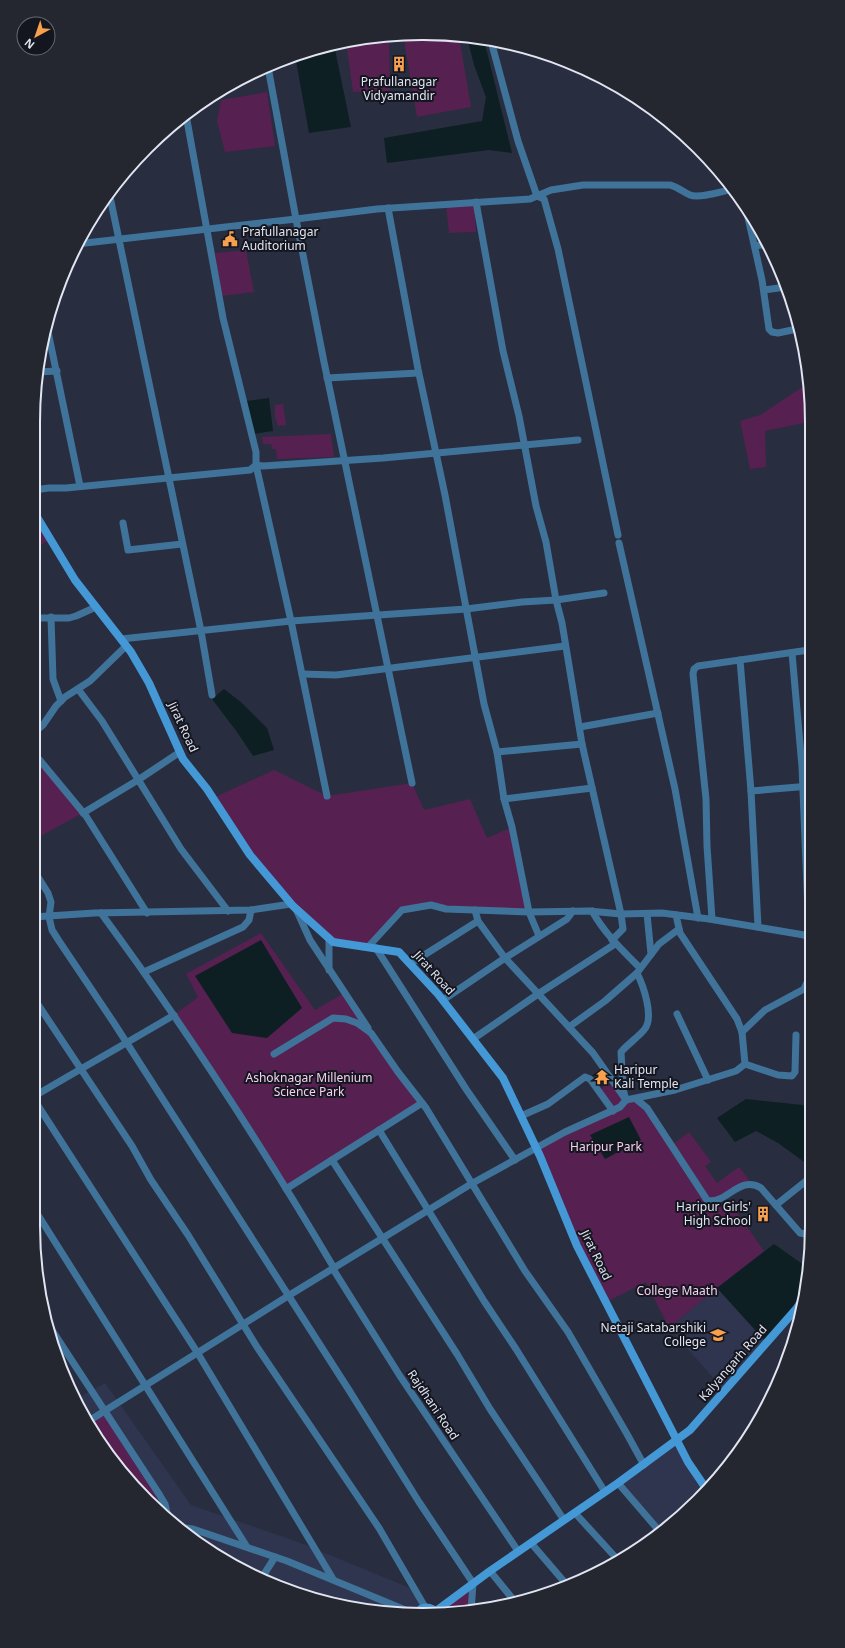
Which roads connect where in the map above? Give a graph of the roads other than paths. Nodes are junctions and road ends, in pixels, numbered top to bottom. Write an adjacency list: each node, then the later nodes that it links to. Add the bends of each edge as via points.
1 (492, 46): 5 (street, via 518,141)
2 (269, 72): 9 (street)
3 (187, 121): 11 (street)
4 (726, 190): 5 (street, via 698,196 670,186 583,185 551,190)
5 (537, 196): 7 (street); 34 (street, via 544,199 558,249)
6 (111, 201): 12 (street)
7 (476, 202): 8 (street); 25 (street, via 503,352)
8 (388, 208): 9 (street); 22 (street)
9 (296, 219): 11 (street); 23 (street)
10 (750, 224): 15 (street)
11 (208, 228): 12 (street); 28 (street, via 223,318 256,452)
12 (118, 239): 13 (street); 29 (street)
13 (84, 243)
14 (762, 245): 15 (street)
15 (755, 246): 17 (street)
16 (780, 288): 17 (street)
17 (764, 290): 18 (street, via 772,332)
18 (793, 330)
19 (50, 338): 20 (street)
20 (57, 371): 21 (street); 30 (street)
21 (43, 372)
22 (418, 373): 23 (street); 26 (street)
23 (327, 378): 27 (street)
24 (578, 440): 25 (street)
25 (525, 445): 26 (street); 38 (street)
26 (436, 452): 27 (street); 40 (street)
27 (345, 461): 28 (street); 41 (street)
28 (256, 465): 29 (street, via 250,470); 44 (street)
29 (169, 477): 30 (street); 36 (street)
30 (80, 486): 31 (street)
31 (40, 489)
32 (40, 522): 39 (main road, Jirat Road, via 75,580)
33 (123, 523): 36 (street, via 128,550)
34 (618, 535)
35 (619, 543): 58 (street)
36 (182, 544): 45 (street)
37 (604, 593): 38 (street)
38 (556, 600): 40 (street); 48 (street)
39 (96, 606): 42 (street, via 69,618); 46 (main road, Jirat Road)
40 (466, 609): 41 (street); 51 (street)
41 (376, 614): 44 (street); 53 (street)
42 (51, 617): 43 (street); 57 (street, via 53,679)
43 (40, 618)
44 (291, 621): 45 (street); 54 (street)
45 (201, 631): 46 (street); 56 (street)
46 (121, 639): 47 (main road, Jirat Road)
47 (126, 646): 55 (street, via 98,674); 62 (main road, Jirat Road, via 149,684)
48 (566, 646): 51 (street); 59 (street)
49 (805, 650): 50 (street)
50 (792, 652): 52 (street); 65 (street)
51 (476, 656): 53 (street); 63 (street, via 484,704)
52 (740, 660): 70 (street); 90 (street, via 698,666 693,674 706,799)
53 (388, 668): 54 (street, via 336,674); 67 (street)
54 (302, 674): 71 (street)
55 (78, 689): 57 (street); 66 (street, via 102,721)
56 (212, 695)
57 (61, 701): 60 (street)
58 (658, 713): 59 (street); 89 (street, via 675,788)
59 (580, 727): 61 (street)
60 (40, 728)
61 (582, 744): 63 (street); 69 (street)
62 (180, 752): 66 (street); 75 (main road, Jirat Road, via 250,855)
63 (497, 752): 72 (street)
64 (40, 759): 73 (street)
65 (805, 776)
66 (138, 780): 73 (street); 78 (street, via 181,849)
67 (412, 782)
68 (805, 786): 70 (street)
69 (592, 788): 72 (street); 84 (street)
70 (751, 791): 92 (street)
71 (327, 796)
72 (504, 799): 81 (street)
73 (83, 813): 83 (street)
74 (40, 880): 88 (street, via 51,902)
75 (293, 906): 76 (street); 96 (main road, Jirat Road); 102 (street)
76 (251, 910): 78 (street); 104 (street, via 249,920 243,927)
77 (475, 910): 81 (street); 91 (street); 98 (street, via 446,909 431,905 402,910)
78 (228, 911): 83 (street)
79 (573, 911): 80 (street); 81 (street); 95 (street, via 567,919)
80 (592, 911): 84 (street); 97 (street)
81 (529, 912): 95 (street)
82 (101, 913): 83 (street); 88 (street); 104 (street, Rajdhani Road)
83 (147, 913)
84 (621, 914): 85 (street); 97 (street, via 623,929)
85 (647, 914): 86 (street); 99 (street)
86 (676, 915): 89 (street); 93 (street)
87 (40, 917): 88 (street)
88 (49, 917): 116 (street, via 52,930)
89 (698, 918): 90 (street)
90 (712, 919): 92 (street)
91 (478, 921): 100 (street); 101 (street)
92 (758, 927): 94 (street)
93 (679, 929): 99 (street, via 659,944); 112 (street, via 738,1019)
94 (805, 934)
95 (539, 936): 100 (street)
96 (329, 938): 98 (main road, Jirat Road, via 333,942); 102 (street)
97 (614, 942): 103 (street); 106 (street)
98 (372, 948): 101 (main road, Jirat Road, via 399,952); 131 (street)
99 (651, 954): 103 (street)
100 (505, 958): 106 (street); 107 (street)
101 (410, 964): 107 (main road, Jirat Road)
102 (329, 970): 113 (street)
103 (638, 970): 111 (street, via 605,1001); 123 (street, via 649,1010 646,1029 621,1052)
104 (144, 972): 110 (street, Rajdhani Road)
105 (805, 987): 112 (street, via 765,1010)
106 (538, 994): 111 (street); 115 (street)
107 (443, 1000): 115 (main road, Jirat Road)
108 (40, 1008): 119 (street)
109 (677, 1014): 120 (street)
110 (174, 1015): 116 (street); 134 (street, Rajdhani Road, via 223,1087)
111 (569, 1027): 123 (street, via 593,1053)
112 (742, 1032): 118 (street)
113 (372, 1033): 117 (street, via 357,1023 333,1018); 124 (street)
114 (796, 1034): 118 (street, via 795,1072 792,1076 778,1075)
115 (473, 1039): 127 (main road, Jirat Road, via 503,1078)
116 (127, 1044): 119 (street); 141 (street)
117 (274, 1054)
118 (745, 1064): 120 (street, via 736,1071)
119 (80, 1068): 121 (street); 143 (street, via 132,1146)
120 (708, 1080): 122 (street)
121 (40, 1094)
122 (636, 1099): 123 (street); 135 (street, via 647,1108 707,1200 714,1201 742,1186 752,1184 761,1188)
123 (626, 1100): 126 (street)
124 (422, 1103): 128 (street); 133 (street)
125 (40, 1109): 145 (street)
126 (613, 1111): 127 (street, via 590,1079 585,1078 548,1104); 129 (street)
127 (521, 1116): 129 (main road, Jirat Road)
128 (379, 1130): 130 (street); 136 (street)
129 (536, 1148): 131 (street); 149 (main road, Jirat Road, via 576,1246)
130 (332, 1160): 134 (street); 139 (street)
131 (515, 1160): 133 (street)
132 (805, 1182): 135 (street)
133 (471, 1184): 136 (street); 150 (street, via 568,1332)
134 (286, 1189): 140 (street, Rajdhani Road)
135 (776, 1205): 138 (street, via 800,1233)
136 (428, 1211): 139 (street); 153 (street)
137 (40, 1218): 146 (street)
138 (805, 1234)
139 (382, 1239): 140 (street); 156 (street)
140 (334, 1268): 141 (street); 161 (street, Rajdhani Road, via 400,1376)
141 (288, 1296): 143 (street); 168 (street)
142 (796, 1310): 149 (main road, Kalyangarh Road, via 705,1414)
143 (242, 1324): 145 (street); 172 (street, via 379,1528)
144 (57, 1337): 147 (street)
145 (197, 1352): 146 (street); 166 (street)
146 (145, 1386): 147 (street); 160 (street)
147 (106, 1411): 148 (street); 154 (street, via 159,1494)
148 (92, 1419)
149 (677, 1441): 150 (main road, Kalyangarh Road); 152 (main road, Jirat Road)
150 (644, 1465): 151 (main road, Kalyangarh Road)
151 (618, 1483): 153 (main road, Kalyangarh Road); 157 (street)
152 (704, 1485)
153 (605, 1492): 155 (main road, Kalyangarh Road)
154 (165, 1509)
155 (575, 1512): 156 (main road, Kalyangarh Road); 162 (street)
156 (564, 1520): 159 (main road, Kalyangarh Road)
157 (657, 1528)
158 (190, 1529): 160 (street)
159 (531, 1543): 161 (main road, Kalyangarh Road); 167 (street)
160 (247, 1547): 163 (street)
161 (518, 1551): 164 (main road, Kalyangarh Road)
162 (615, 1556)
163 (275, 1558): 165 (street); 166 (street, via 287,1560)
164 (490, 1571): 168 (main road, Kalyangarh Road); 169 (street)
165 (264, 1574)
166 (333, 1579): 171 (street)
167 (564, 1581)
168 (473, 1583): 170 (street); 173 (main road, Kalyangarh Road)
169 (511, 1597)
170 (471, 1605)
171 (400, 1607)
172 (425, 1607): 174 (main road); 175 (main road)
173 (443, 1607)
174 (421, 1608)
175 (430, 1608)

